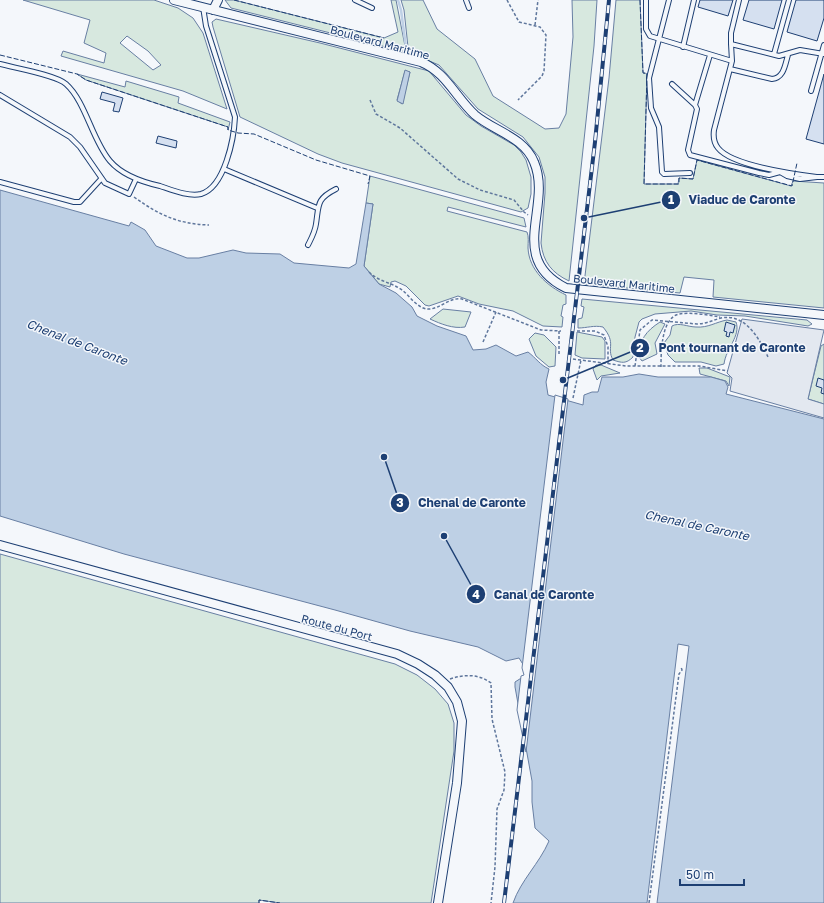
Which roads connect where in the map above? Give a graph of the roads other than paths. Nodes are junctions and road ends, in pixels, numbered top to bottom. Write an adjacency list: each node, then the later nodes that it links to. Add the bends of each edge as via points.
1 (174, 0): 10 (street, Boulevard Maritime)
2 (218, 0): 13 (street)
3 (355, 0): 11 (lane)
4 (466, 0): 12 (lane)
5 (646, 0): 14 (lane, via 646,29 650,36)
6 (669, 0): 14 (lane)
7 (694, 0): 17 (lane)
8 (739, 0): 15 (lane, via 730,33)
9 (788, 0): 19 (lane)
10 (203, 7): 13 (street, Boulevard Maritime); 31 (lane, via 206,26 234,113 233,132)
11 (372, 8)
12 (469, 8)
13 (213, 10): 41 (street, Boulevard Maritime, via 421,62 433,68 476,115 517,140 531,154 538,179 534,243 539,264 550,277 566,288)
14 (659, 40): 17 (lane); 33 (lane, via 649,78 651,108 659,127 661,169 664,174)
15 (731, 44): 19 (lane); 22 (lane)
16 (824, 45): 20 (lane)
17 (682, 47): 18 (lane)
18 (710, 54): 22 (lane); 28 (lane)
19 (774, 54): 21 (lane)
20 (823, 54): 21 (lane, via 800,50); 26 (lane)
21 (788, 55): 24 (lane, via 782,73 777,79)
22 (732, 61): 24 (lane)
23 (0, 65): 36 (lane, via 65,83 77,99 103,152 115,167)
24 (730, 69): 29 (lane, via 713,136 721,151)
25 (672, 84): 28 (lane)
26 (811, 91)
27 (0, 95): 35 (lane, via 70,137 80,147)
28 (695, 105): 30 (lane, via 688,153)
29 (740, 160): 30 (lane); 32 (lane)
30 (738, 168): 32 (lane, via 768,175)
31 (224, 169): 36 (lane, via 216,184 201,194 191,194); 39 (lane)
32 (780, 172): 34 (lane, via 794,178)
33 (690, 173)
34 (824, 176)
35 (101, 179): 36 (lane, via 129,194); 37 (lane, via 80,202)
36 (136, 179)
37 (0, 182)
38 (336, 189): 39 (lane, via 322,198)
39 (317, 208): 40 (lane, via 316,223)
40 (308, 245)
41 (822, 314)
42 (0, 545): 43 (street, Route du Port, via 397,654 418,664 443,683 457,702 462,721 457,783)
43 (438, 903)

